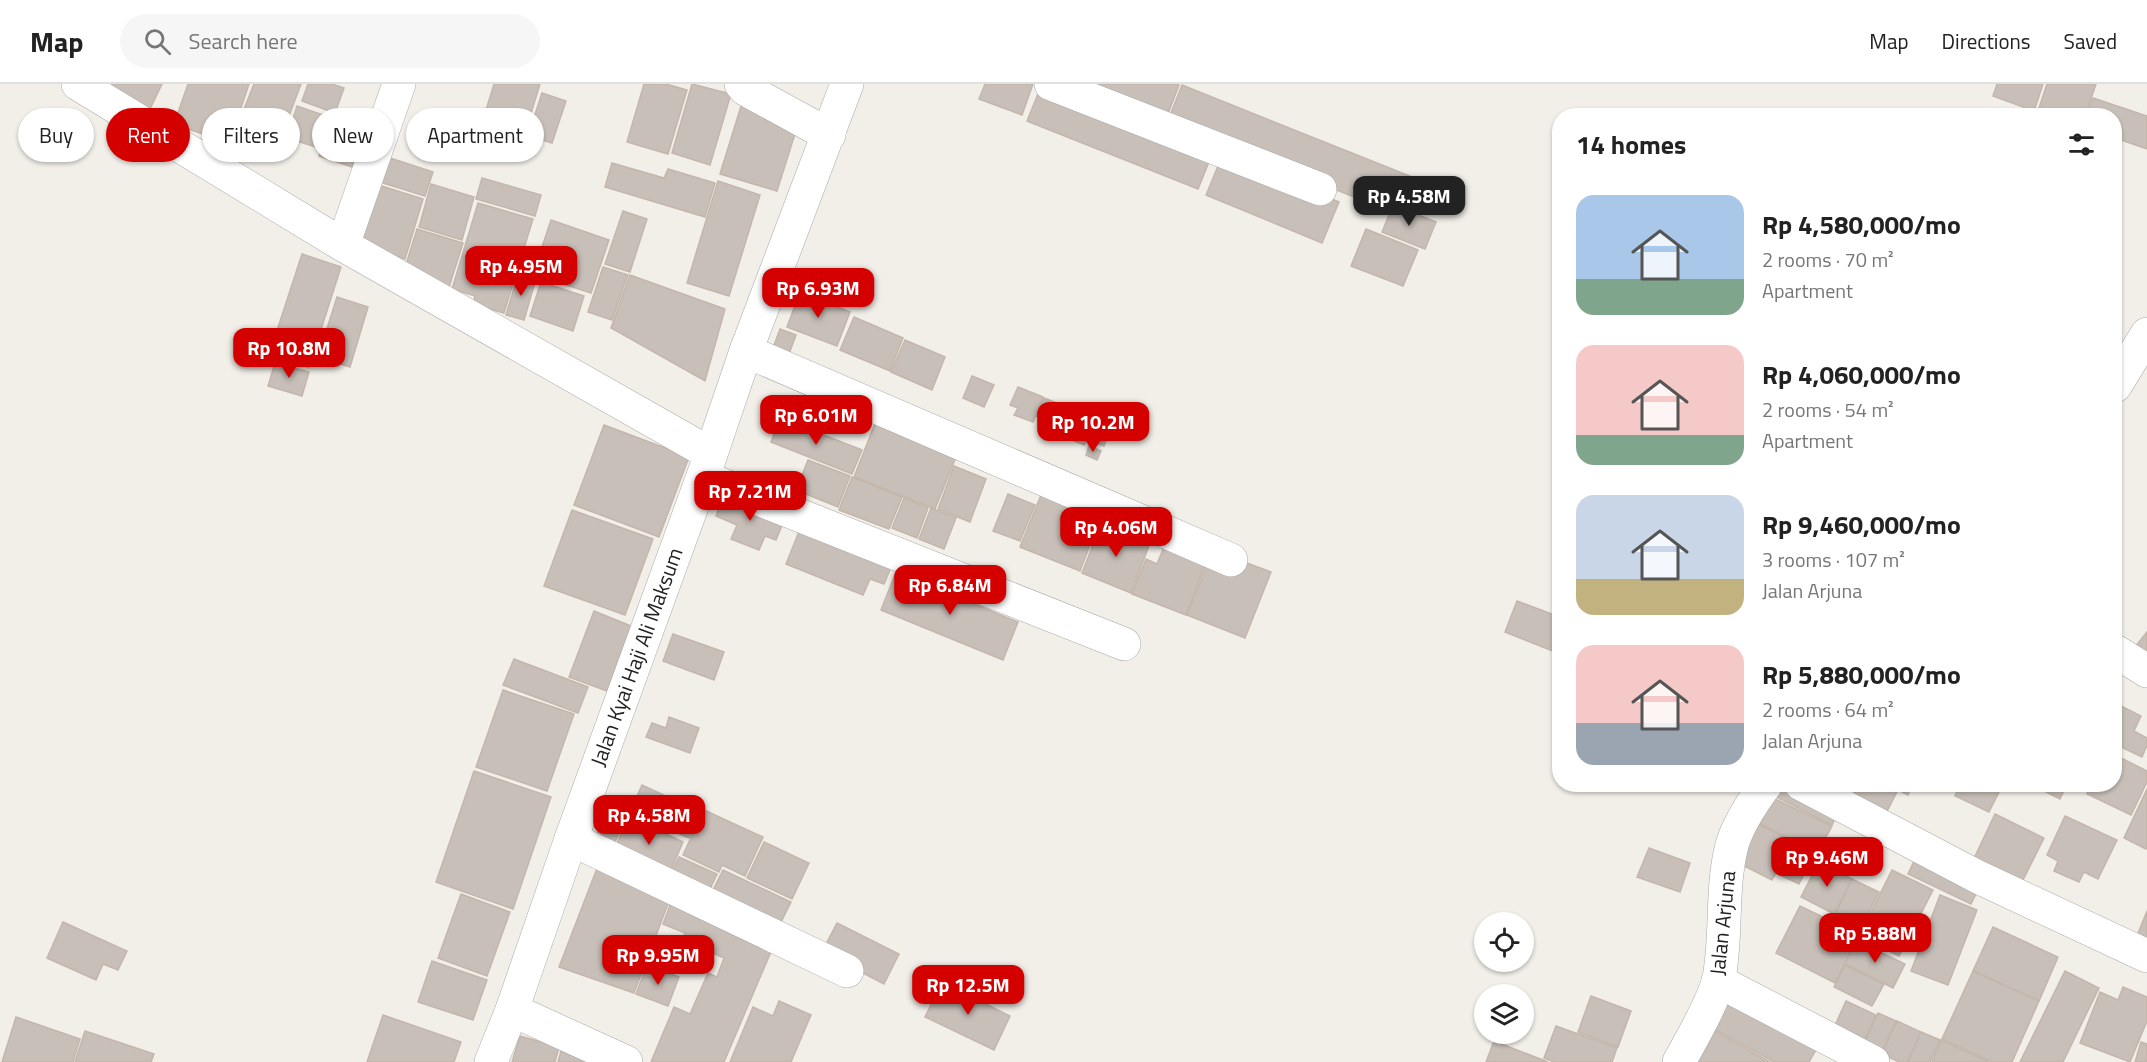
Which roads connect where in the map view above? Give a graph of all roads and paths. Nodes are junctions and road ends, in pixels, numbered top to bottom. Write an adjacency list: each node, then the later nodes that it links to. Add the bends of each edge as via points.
1 (78, 84): 8 (street)
2 (399, 84): 8 (street)
3 (741, 84): 6 (street)
4 (847, 84): 6 (street, Jalan Kyai Haji Ali Maksum)
5 (1051, 84): 7 (street)
6 (829, 135): 10 (street, Jalan Kyai Haji Ali Maksum)
7 (1320, 189)
8 (343, 245): 12 (street)
9 (2147, 334): 11 (street)
10 (746, 351): 12 (street, Jalan Kyai Haji Ali Maksum); 13 (street)
11 (2122, 375)
12 (707, 465): 14 (street); 19 (street, Jalan Kyai Haji Ali Maksum)
13 (1230, 560)
14 (1124, 644)
15 (2122, 655): 16 (street)
16 (2147, 671)
17 (1761, 792): 22 (street, Jalan Arjuna, via 1731,849)
18 (1816, 792): 20 (street, via 1978,877)
19 (571, 839): 21 (street); 23 (street, Jalan Kyai Haji Ali Maksum)
20 (2147, 956)
21 (846, 971)
22 (1718, 981): 26 (street, Jalan Arjuna); 27 (street)
23 (512, 1010): 24 (street, Jalan Kyai Haji Ali Maksum); 25 (street)
24 (491, 1062)
25 (626, 1062)
26 (1679, 1062)
27 (1872, 1062)

